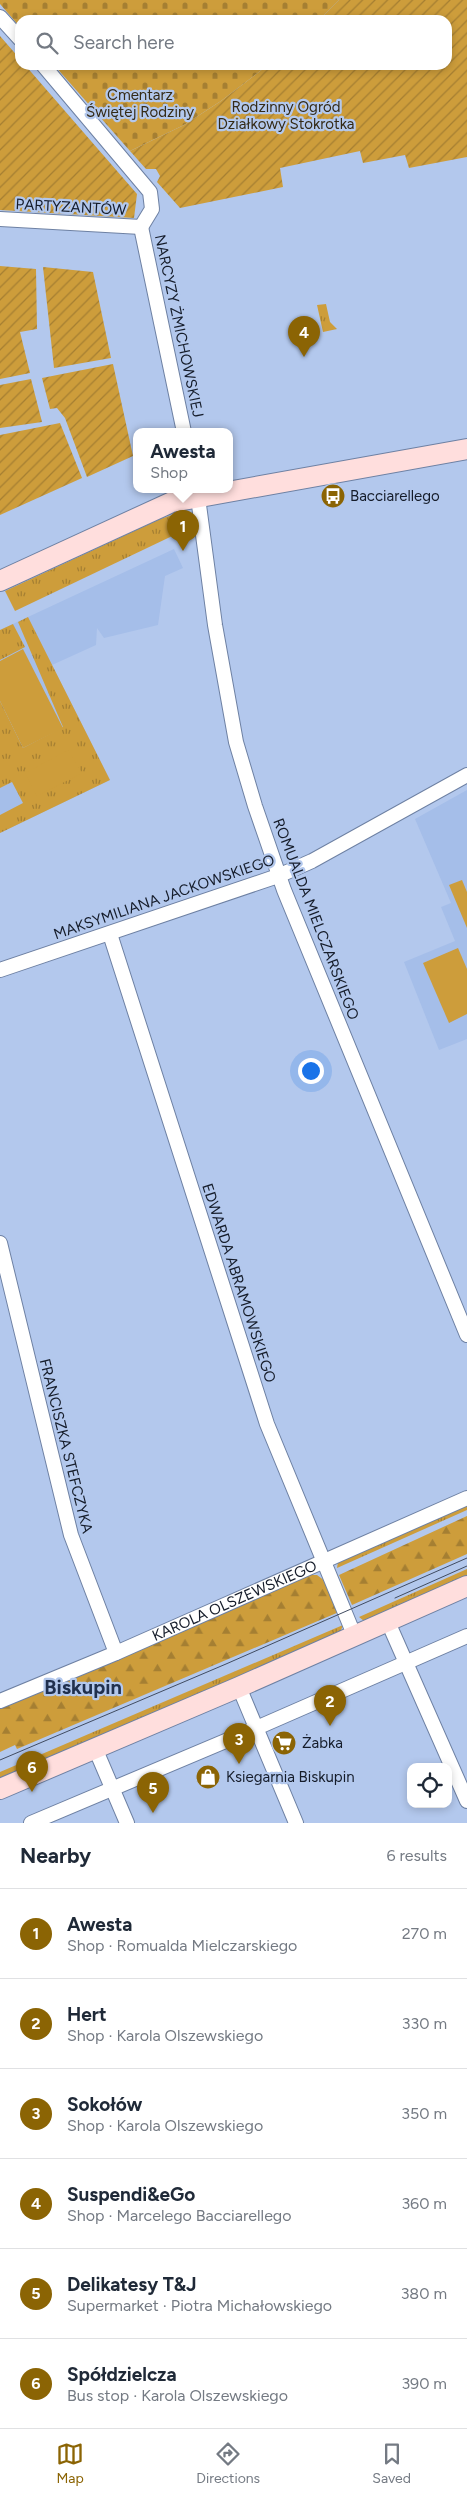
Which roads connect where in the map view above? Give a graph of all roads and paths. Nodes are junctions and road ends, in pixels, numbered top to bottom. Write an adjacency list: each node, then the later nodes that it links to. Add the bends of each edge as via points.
1 (0, 17): 2 (street)
2 (15, 34)
3 (47, 70): 5 (street, via 150,192 152,209)
4 (0, 219): 5 (street, PARTYZANTÓW)
5 (141, 227): 6 (street, NARCYZY ŻMICHOWSKIEJ)
6 (183, 428)
7 (467, 449): 8 (street)
8 (233, 487)
9 (198, 493): 10 (street); 12 (street, ROMUALDA MIELCZARSKIEGO, via 215,625 236,742)
10 (0, 581)
11 (467, 775): 12 (street, MAKSYMILIANA JACKOWSKIEGO, via 312,861)
12 (278, 876): 13 (street, MAKSYMILIANA JACKOWSKIEGO); 16 (street, ROMUALDA MIELCZARSKIEGO)
13 (110, 934): 14 (street, MAKSYMILIANA JACKOWSKIEGO); 18 (street, EDWARDA ABRAMOWSKIEGO, via 267,1424)
14 (0, 970)
15 (0, 1243): 23 (street, FRANCISZKA STEFCZYKA, via 71,1535)
16 (467, 1335)
17 (467, 1498): 18 (street, KAROLA OLSZEWSKIEGO)
18 (322, 1562): 22 (street, EDWARDA ABRAMOWSKIEGO); 23 (street, KAROLA OLSZEWSKIEGO)
19 (467, 1586): 20 (street)
20 (388, 1622): 22 (street); 24 (street)
21 (467, 1636): 24 (street)
22 (355, 1637): 25 (street)
23 (116, 1653): 26 (street, KAROLA OLSZEWSKIEGO)
24 (406, 1663): 27 (street); 31 (street)
25 (239, 1687): 27 (street); 28 (street)
26 (0, 1701)
27 (256, 1728): 30 (street); 34 (street)
28 (95, 1748): 29 (street); 30 (street)
29 (0, 1789)
30 (113, 1789): 32 (street); 33 (street)
31 (467, 1801)
32 (31, 1823)
33 (127, 1823)
34 (296, 1823)

